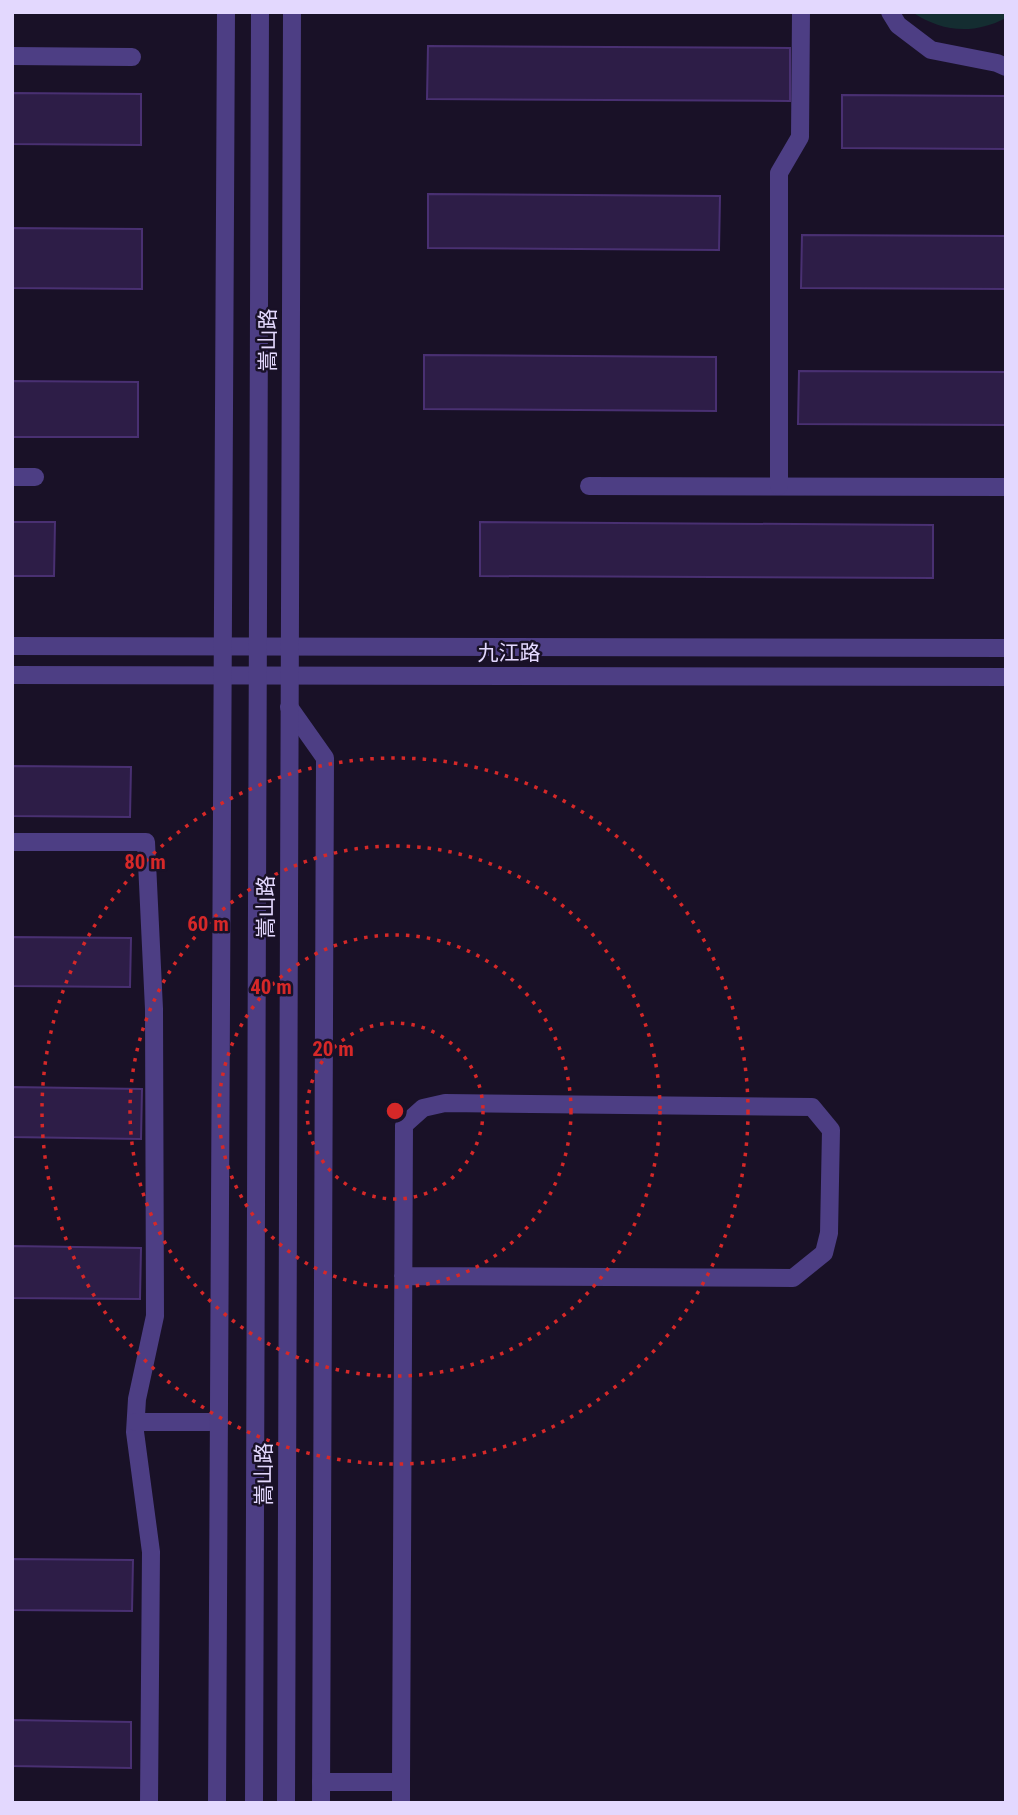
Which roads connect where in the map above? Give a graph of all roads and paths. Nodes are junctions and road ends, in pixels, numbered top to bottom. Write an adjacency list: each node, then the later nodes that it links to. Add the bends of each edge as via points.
1 (226, 12): 15 (street)
2 (260, 12): 16 (street, 嵩山路)
3 (292, 12): 17 (street, 嵩山路)
4 (800, 12): 12 (street, via 800,137 779,173)
5 (890, 12): 8 (street, via 898,25 931,50)
6 (12, 57): 7 (street)
7 (132, 57)
8 (1006, 67)
9 (12, 477): 10 (street)
10 (35, 477)
11 (589, 486): 12 (street)
12 (779, 486): 13 (street)
13 (1006, 486)
14 (12, 646): 15 (street, 九江路)
15 (223, 647): 16 (street, 九江路); 20 (street)
16 (258, 647): 17 (street, 九江路); 21 (street, 嵩山路)
17 (289, 647): 18 (street, 九江路); 22 (street, 嵩山路)
18 (1006, 648)
19 (12, 675): 20 (street, 九江路)
20 (222, 675): 21 (street, 九江路); 28 (street)
21 (258, 676): 22 (street, 九江路); 33 (street, 嵩山路)
22 (289, 676): 23 (street, 九江路); 24 (street, 嵩山路)
23 (1006, 677)
24 (289, 707): 29 (street, via 325,758); 34 (street, 嵩山路)
25 (12, 842): 27 (street, via 146,842 154,1009 155,1316)
26 (403, 1276): 26 (street, via 793,1278 824,1254 829,1233 831,1130 812,1107 445,1103 423,1108 404,1125); 30 (street)
27 (136, 1422): 28 (street); 31 (street, via 151,1552)
28 (219, 1422): 32 (street)
29 (321, 1782): 30 (street); 35 (street)
30 (401, 1783): 36 (street)
31 (149, 1803)
32 (217, 1803)
33 (254, 1803)
34 (286, 1803)
35 (321, 1803)
36 (401, 1803)

